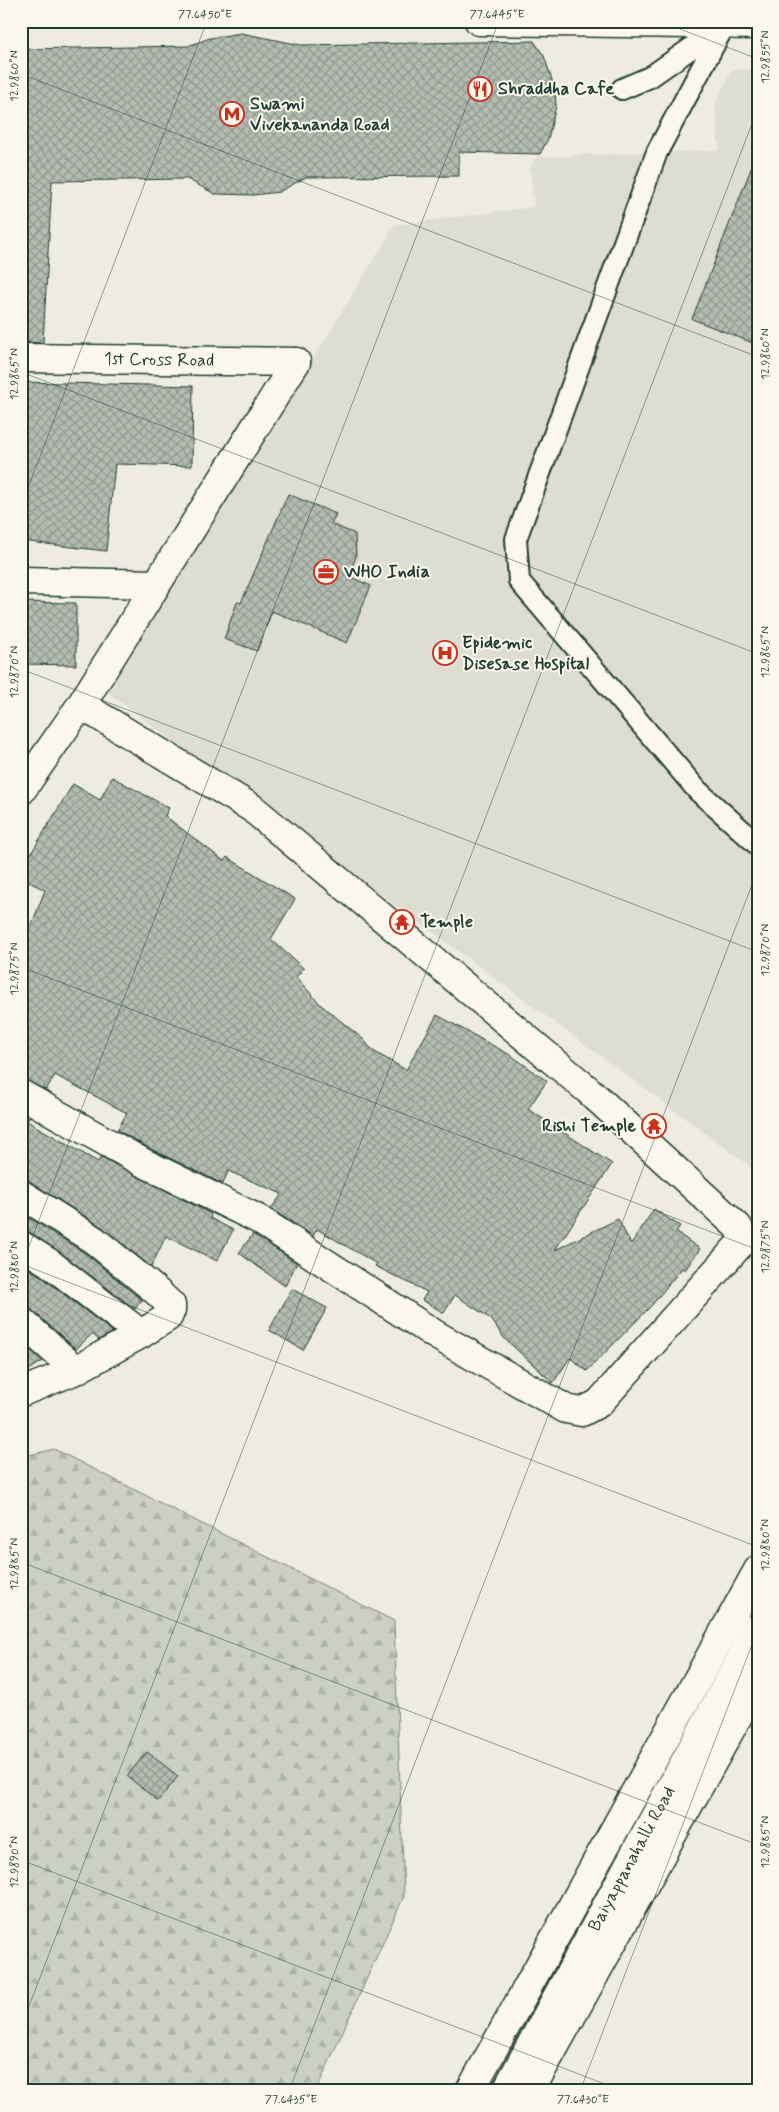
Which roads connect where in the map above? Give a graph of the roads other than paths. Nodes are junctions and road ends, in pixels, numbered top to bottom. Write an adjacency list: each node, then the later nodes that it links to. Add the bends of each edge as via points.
1 (479, 21): 3 (street)
2 (758, 25): 3 (street)
3 (724, 26): 4 (lane, via 650,77); 10 (lane, via 658,152 516,539 519,581 698,791)
4 (622, 89)
5 (21, 358): 7 (street, 1st Cross Road, via 296,362)
6 (21, 581): 7 (street)
7 (156, 584): 8 (street)
8 (81, 705): 9 (street); 11 (street, via 252,808 588,1090 738,1227 741,1243 599,1403 582,1412 566,1408 436,1335 258,1220 142,1162)
9 (25, 781)
10 (758, 845)
11 (21, 1094)
12 (21, 1194): 15 (street, via 94,1240 170,1305 172,1310 168,1317)
13 (21, 1245): 15 (street)
14 (21, 1321): 16 (street)
15 (141, 1334): 16 (street)
16 (76, 1370): 17 (street)
17 (22, 1392)
18 (758, 1570): 21 (street)
19 (758, 1627): 22 (street, Baiyappanahalli Road)
20 (758, 1680): 23 (street)
21 (470, 2091)
22 (506, 2091)
23 (530, 2091)

